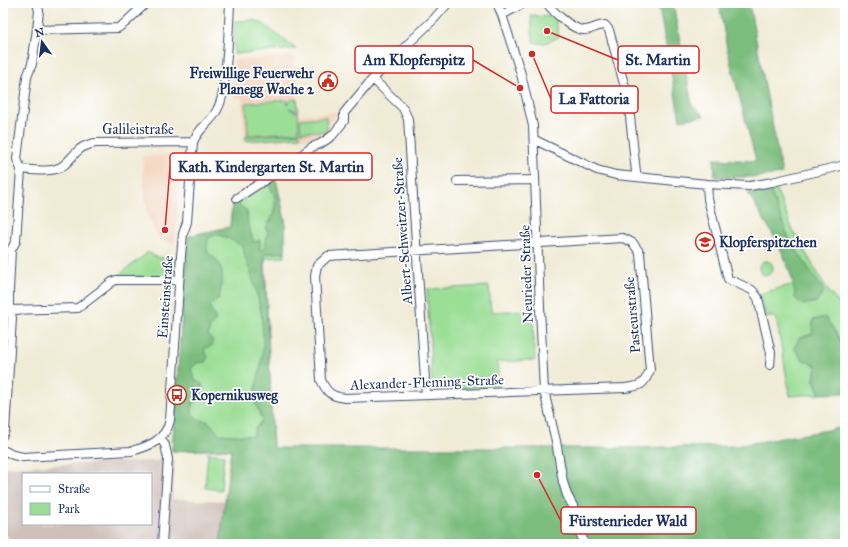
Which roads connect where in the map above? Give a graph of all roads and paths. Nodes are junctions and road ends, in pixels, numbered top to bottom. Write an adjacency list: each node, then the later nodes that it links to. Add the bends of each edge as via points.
1 (37, 3): 9 (street)
2 (147, 3): 9 (street, via 118,28)
3 (230, 3): 12 (street, Einsteinstraße, via 222,100 217,111 196,134)
4 (448, 3): 10 (street)
5 (496, 3): 8 (street, Neurieder Straße)
6 (524, 3): 8 (street)
7 (547, 3): 15 (street, via 556,15 581,30 599,25 605,25 609,30 628,98)
8 (502, 16): 11 (street, Neurieder Straße, via 521,74)
9 (37, 30): 14 (street, via 32,64 26,83 17,159)
10 (373, 79): 19 (street, via 344,113 344,120 332,136); 21 (street, Albert-Schweitzer-Straße, via 403,108 408,119)
11 (535, 140): 15 (street, via 597,170); 16 (street, Neurieder Straße)
12 (193, 142): 14 (street, Galileistraße, via 95,143 80,149 57,169); 22 (street, Einsteinstraße, via 187,222 183,234)
13 (845, 165): 18 (street, via 750,186)
14 (20, 169): 23 (street, via 16,241 11,250)
15 (636, 177): 18 (street)
16 (536, 180): 17 (street); 20 (street, Neurieder Straße)
17 (457, 181)
18 (707, 184): 24 (street, via 708,199 728,279 752,290 758,298 772,353)
19 (237, 198)
20 (538, 243): 21 (street, Pasteurstraße); 25 (street, Neurieder Straße); 25 (street, Pasteurstraße, via 622,238 633,243 640,253 650,370 645,381 637,386)
21 (416, 250): 26 (street, Albert-Schweitzer-Straße); 26 (street, Alexander-Fleming-Straße, via 328,256 317,266 315,276 321,380 325,390 335,397)
22 (179, 280): 23 (street, via 116,280 78,308); 28 (street, Einsteinstraße, via 170,420 167,430)
23 (10, 310): 27 (street, via 12,318 9,374)
24 (770, 365)
25 (544, 391): 26 (street, Alexander-Fleming-Straße); 31 (street, Neurieder Straße, via 563,482)
26 (426, 395)
27 (3, 436)
28 (160, 438): 29 (street, via 148,446 131,451 23,457); 30 (street, via 165,445 168,459)
29 (3, 450)
30 (162, 544)
31 (585, 544)

